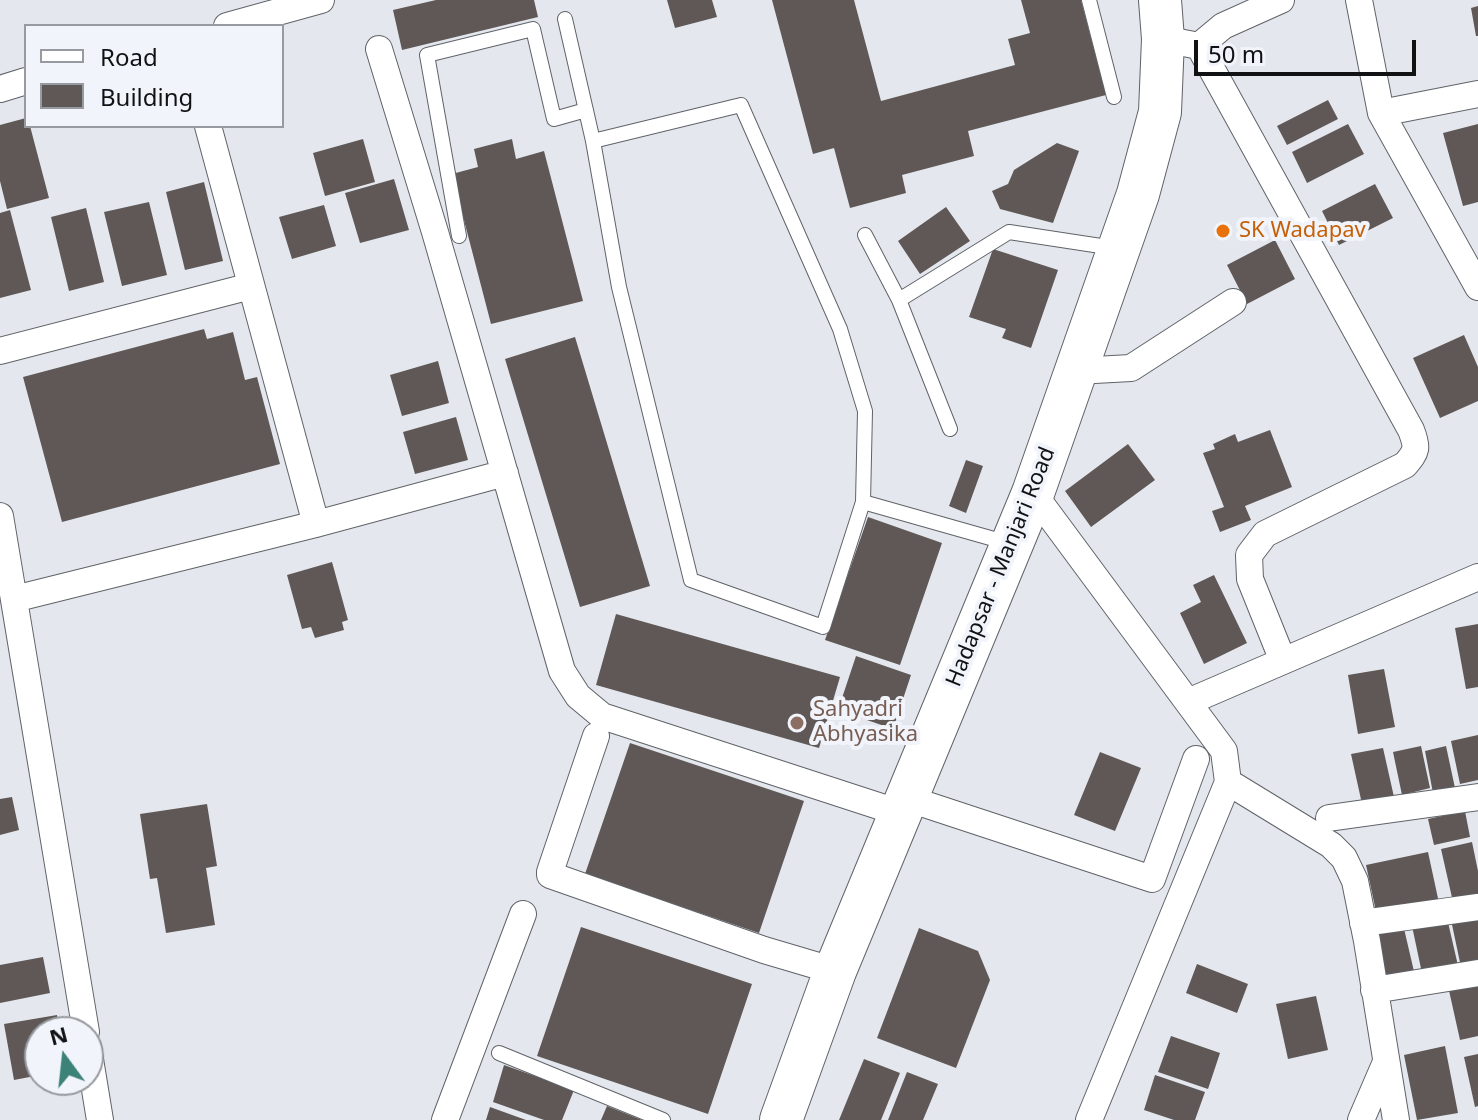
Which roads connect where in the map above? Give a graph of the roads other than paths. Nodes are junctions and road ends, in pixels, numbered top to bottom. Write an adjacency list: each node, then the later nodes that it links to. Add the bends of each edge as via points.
1 (1089, 0): 12 (lane)
2 (1281, 0): 7 (street, via 1223,26)
3 (1359, 0): 14 (street)
4 (308, 2): 6 (street)
5 (565, 19): 13 (lane)
6 (234, 24)
7 (1174, 28): 19 (main road, Hadapsar - Manjari Road, via 1160,112); 35 (street, via 1415,441 1415,453 1405,465 1265,534 1249,555 1250,579)
8 (379, 49): 27 (street)
9 (24, 82): 10 (street)
10 (0, 89)
11 (1478, 94): 14 (street)
12 (1114, 97)
13 (586, 110): 16 (lane); 18 (lane, via 554,119 533,29 427,55)
14 (1381, 113): 21 (street)
15 (209, 128): 20 (street)
16 (593, 141): 29 (lane, via 741,105 840,329 865,411); 29 (lane, via 619,287 691,580 823,627)
17 (865, 235): 22 (lane)
18 (459, 236)
19 (1118, 249): 22 (lane, via 1009,232); 25 (main road, Hadapsar - Manjari Road)
20 (251, 286): 24 (street); 31 (street)
21 (1478, 287)
22 (899, 300): 26 (lane)
23 (1233, 302): 25 (street, via 1131,368)
24 (0, 351)
25 (1076, 371): 28 (main road, Hadapsar - Manjari Road)
26 (950, 429)
27 (505, 473): 31 (street); 41 (street, via 562,671 578,696 602,716)
28 (1033, 493): 32 (main road, Hadapsar - Manjari Road); 36 (street)
29 (863, 502): 32 (lane)
30 (0, 516): 34 (street)
31 (316, 524): 34 (street)
32 (1013, 544): 41 (main road, Hadapsar - Manjari Road)
33 (1478, 577): 35 (street)
34 (14, 599): 49 (street)
35 (1283, 661): 36 (street)
36 (1188, 702): 39 (street, via 1224,751)
37 (596, 736): 46 (street, via 550,875)
38 (1196, 759): 41 (street, via 1152,879)
39 (1228, 782): 45 (street, via 1344,858 1355,881); 57 (street)
40 (1478, 797): 42 (street)
41 (903, 806): 46 (main road, Hadapsar - Manjari Road)
42 (1329, 818)
43 (1478, 907): 45 (street)
44 (523, 914): 54 (street)
45 (1363, 923): 48 (street)
46 (835, 971): 56 (main road, Hadapsar - Manjari Road)
47 (1478, 973): 48 (street)
48 (1374, 990): 51 (street)
49 (83, 1016)
50 (499, 1053): 55 (lane)
51 (1386, 1062): 58 (street); 59 (street)
52 (96, 1096): 53 (street)
53 (100, 1120)
54 (445, 1120)
55 (663, 1120)
56 (781, 1120)
57 (1089, 1120)
58 (1361, 1120)
59 (1396, 1120)

